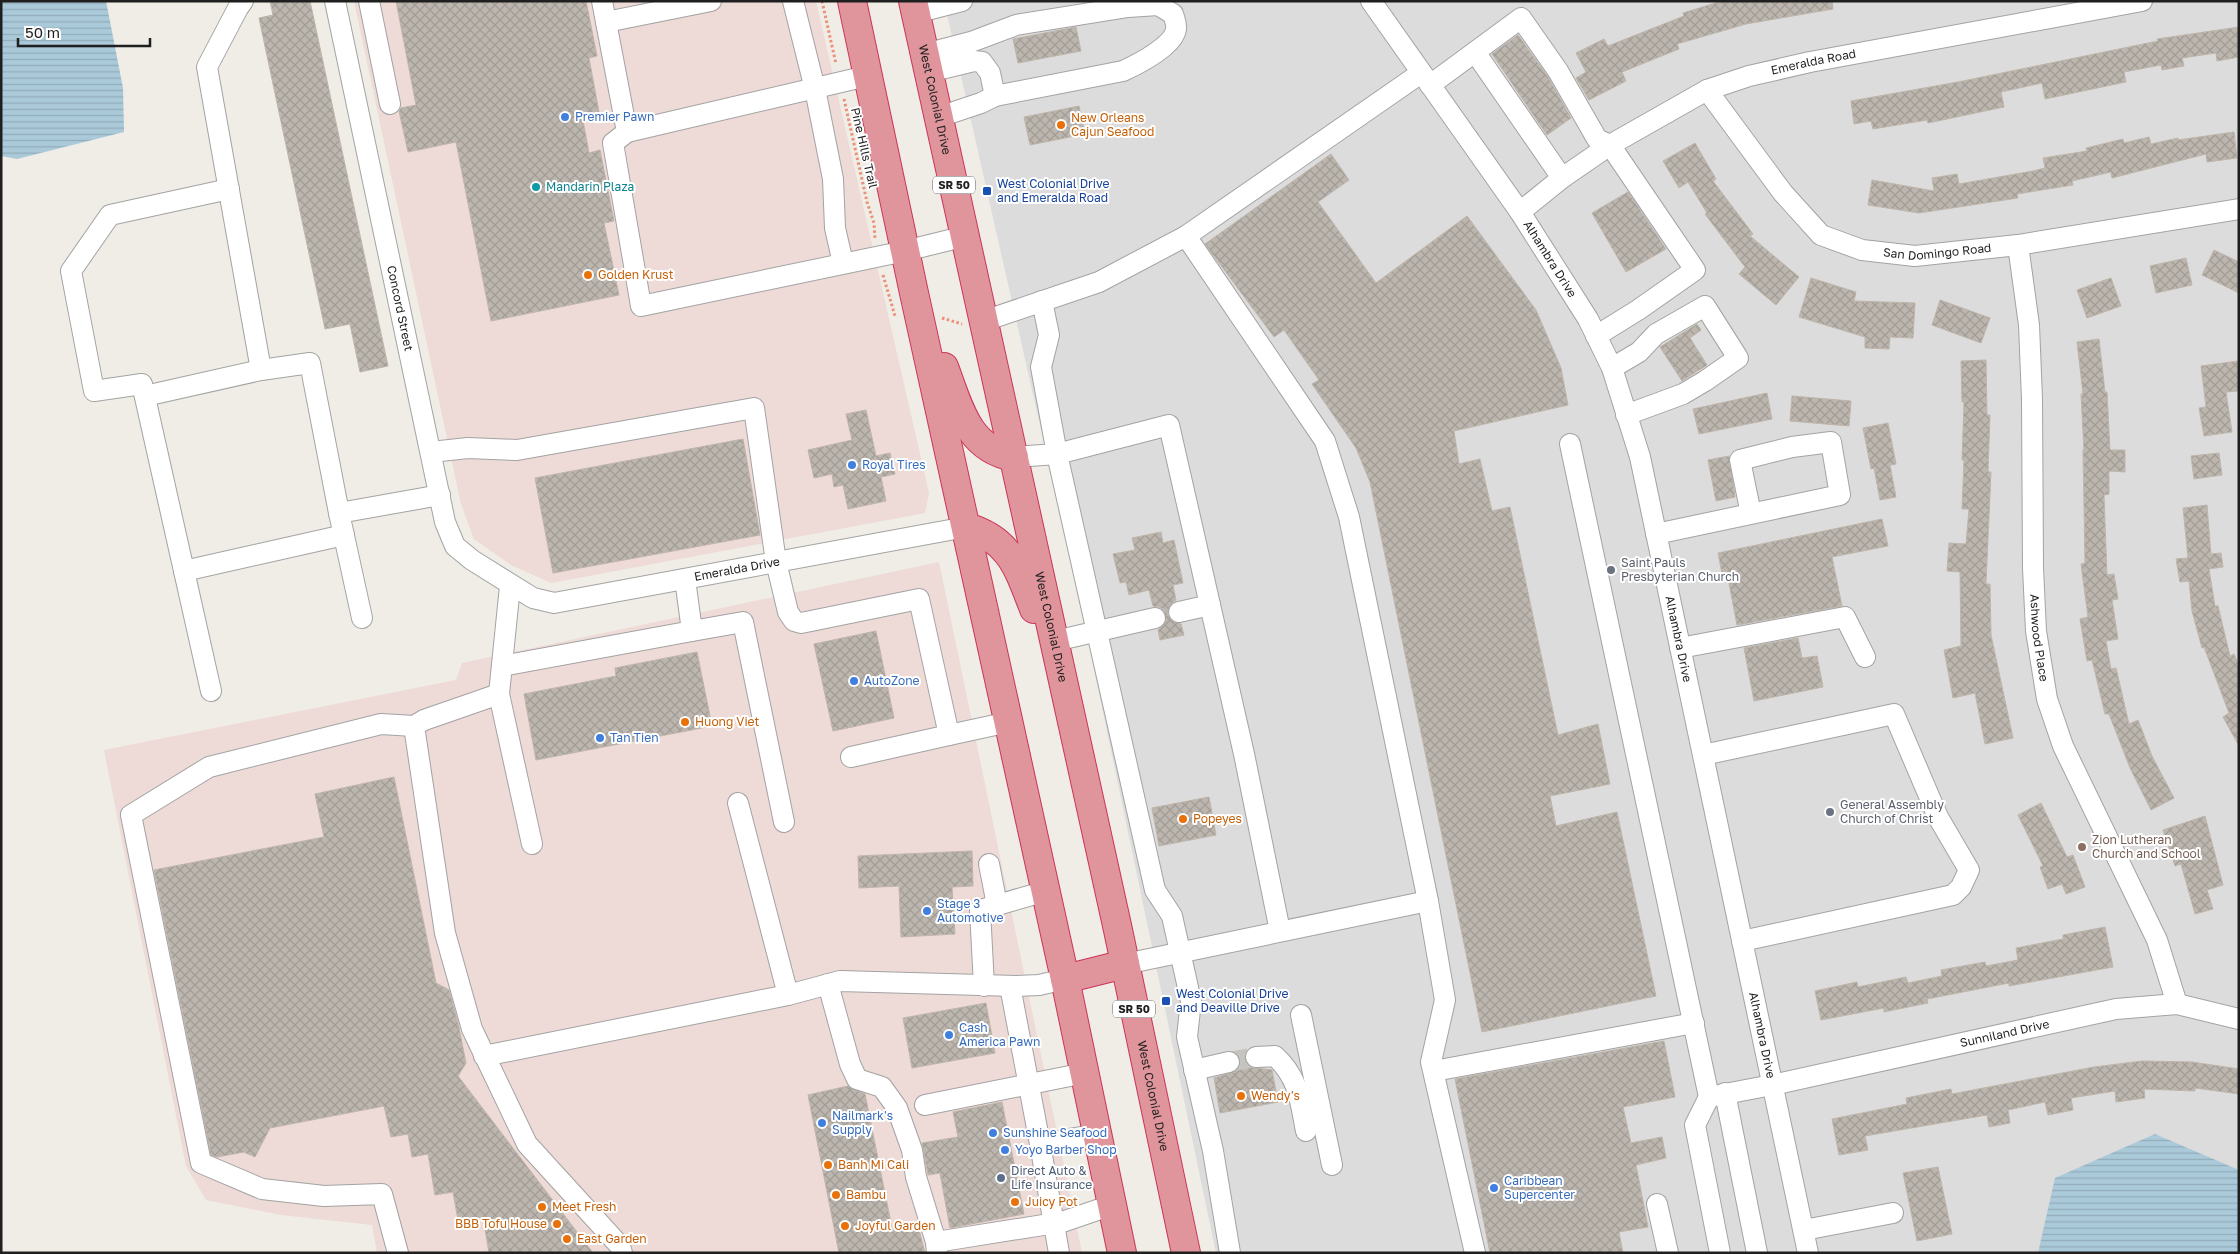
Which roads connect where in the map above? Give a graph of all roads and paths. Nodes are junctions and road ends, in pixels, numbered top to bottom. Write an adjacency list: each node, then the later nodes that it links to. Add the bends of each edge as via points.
1 (243, 1): 30 (street, via 206,67)
2 (335, 1): 17 (street, Concord Street)
3 (369, 1): 16 (street)
4 (602, 1): 14 (street)
5 (711, 1): 14 (street)
6 (793, 1): 22 (street)
7 (822, 1): 21 (path, Pine Hills Trail)
8 (852, 1): 19 (highway)
9 (962, 1): 12 (street)
10 (1371, 1): 20 (street, Alhambra Drive)
11 (2142, 1): 23 (street, Emeralda Road, via 1810,62)
12 (914, 7): 18 (highway, West Colonial Drive / SR 50)
13 (1173, 7): 18 (street, via 1128,7 1016,25); 24 (street, via 1177,27 1173,39 1132,67)
14 (606, 22): 27 (street)
15 (1475, 52): 20 (street); 28 (street, via 1522,18 1558,71 1597,139); 29 (street)
16 (381, 53): 17 (street); 25 (street)
17 (348, 60): 48 (street, Concord Street)
18 (927, 63): 24 (street, via 982,62 990,73); 26 (highway, West Colonial Drive / SR 50)
19 (867, 76): 21 (street); 36 (highway)
20 (1426, 79): 32 (street, Alhambra Drive); 34 (street)
21 (840, 82): 22 (street); 36 (path, Pine Hills Trail, via 874,233)
22 (815, 89): 27 (street); 37 (street, via 833,179 835,228)
23 (1707, 90): 28 (street, Emeralda Road); 35 (street, San Domingo Road, via 1783,192 1821,235 1862,250 1916,256)
24 (995, 96): 26 (street)
25 (390, 104)
26 (939, 117): 33 (highway, West Colonial Drive / SR 50)
27 (627, 132): 37 (street, via 613,143 641,306)
28 (1610, 145): 29 (street, Emeralda Road); 42 (street, via 1695,270)
29 (1562, 178): 32 (street, Emeralda Road)
30 (229, 189): 44 (street); 45 (street, via 110,215 71,272 94,391 142,384)
31 (2239, 209): 35 (street, San Domingo Road)
32 (1520, 212): 42 (street, Alhambra Drive)
33 (966, 236): 36 (street); 41 (highway, West Colonial Drive / SR 50)
34 (1186, 236): 39 (street, via 1099,282); 84 (street, via 1326,442 1349,517)
35 (2018, 245): 95 (street, Ashwood Place, via 2029,325 2036,631 2047,699 2063,746 2157,940)
36 (892, 253): 37 (street); 38 (highway); 38 (path, Pine Hills Trail)
37 (843, 263)
38 (900, 300): 50 (highway, via 968,426 986,448); 54 (highway)
39 (1042, 301): 41 (street); 49 (street, via 1049,335 1041,367)
40 (939, 317): 41 (path)
41 (975, 323): 50 (highway, West Colonial Drive / SR 50)
42 (1596, 336): 43 (street, Alhambra Drive)
43 (1612, 368): 46 (street, Alhambra Drive); 46 (street, via 1639,352 1656,334 1705,306 1738,358 1683,394)
44 (261, 370): 45 (street); 52 (street, via 310,363)
45 (145, 396): 58 (street)
46 (1626, 415): 55 (street, Alhambra Drive, via 1640,457)
47 (1570, 444): 98 (street)
48 (431, 452): 51 (street, Concord Street); 57 (street, via 468,448 517,450 754,408)
49 (1057, 454): 50 (street); 61 (street, via 1170,425); 66 (street)
50 (1014, 457): 67 (highway, West Colonial Drive / SR 50)
51 (440, 494): 52 (street); 60 (street, Concord Street, via 455,546)
52 (339, 513): 56 (street)
53 (1751, 514): 53 (street, via 1840,495 1831,442 1792,447 1740,460); 55 (street)
54 (966, 527): 57 (street, Emeralda Drive); 71 (highway, via 998,542 1016,563); 74 (highway)
55 (1656, 534): 68 (street, Alhambra Drive)
56 (344, 535): 58 (street); 63 (street)
57 (776, 562): 59 (street, Emeralda Drive); 76 (street, via 788,612 794,621 801,623 919,599)
58 (184, 571): 72 (street)
59 (685, 579): 60 (street, Emeralda Drive, via 554,603 533,598); 65 (street)
60 (510, 586): 70 (street)
61 (1210, 605): 62 (street); 86 (street)
62 (1179, 612)
63 (362, 618)
64 (1155, 618): 66 (street)
65 (692, 631): 70 (street); 80 (street, via 743,622)
66 (1098, 631): 67 (street); 88 (street, via 1154,890 1172,916)
67 (1054, 641): 71 (highway, West Colonial Drive / SR 50)
68 (1680, 648): 69 (street, via 1845,618); 77 (street, Alhambra Drive)
69 (1864, 657)
70 (502, 666): 73 (street)
71 (1065, 690): 89 (highway, West Colonial Drive / SR 50)
72 (210, 691)
73 (499, 694): 75 (street); 81 (street)
74 (1009, 722): 76 (street); 83 (highway)
75 (414, 726): 99 (street, via 445,933 472,1029); 119 (street, via 381,724 209,767 131,815 201,1163 262,1189 324,1196 382,1194)
76 (949, 735): 78 (street)
77 (1703, 755): 87 (street, Alhambra Drive); 87 (street, via 1894,714 1938,817 1969,870 1961,887 1953,894)
78 (851, 757)
79 (738, 803): 94 (street)
80 (784, 822)
81 (532, 844)
82 (989, 864): 85 (street)
83 (1046, 891): 85 (street); 90 (highway)
84 (1428, 902): 86 (street); 103 (street, via 1445,1000 1431,1062)
85 (997, 905): 92 (street, via 980,910)
86 (1280, 932): 88 (street)
87 (1742, 941): 106 (street, Alhambra Drive)
88 (1180, 952): 89 (street); 102 (street, via 1191,1001 1187,1037)
89 (1125, 964): 90 (highway); 123 (highway, West Colonial Drive / SR 50)
90 (1065, 979): 93 (street, via 1039,985); 104 (highway)
91 (828, 984): 92 (street, via 840,981); 94 (street); 118 (street, via 857,1079 882,1087 897,1108 912,1150 916,1177)
92 (984, 986): 93 (street)
93 (1010, 986): 105 (street)
94 (788, 994): 99 (street)
95 (2177, 1004): 97 (street, Sunniland Drive); 106 (street, Sunniland Drive, via 2116,1009)
96 (1301, 1015): 112 (street)
97 (2239, 1019)
98 (1694, 1023): 103 (street); 107 (street)
99 (484, 1056): 120 (street, via 528,1144 620,1246)
100 (1256, 1057): 109 (street, via 1275,1056 1287,1067 1294,1079)
101 (1229, 1062): 102 (street)
102 (1194, 1070): 124 (street)
103 (1434, 1071): 125 (street)
104 (1085, 1073): 105 (street); 110 (highway)
105 (1029, 1084): 108 (street); 111 (street)
106 (1772, 1085): 107 (street, Sunniland Drive); 117 (street, Alhambra Drive)
107 (1717, 1095): 127 (street, via 1695,1125); 128 (street)
108 (926, 1105)
109 (1306, 1131)
110 (1098, 1134): 111 (street); 114 (highway)
111 (1040, 1144): 116 (street)
112 (1332, 1165)
113 (1657, 1204): 126 (street)
114 (1112, 1205): 116 (street); 122 (highway)
115 (1893, 1213): 117 (street)
116 (1054, 1223): 118 (street); 121 (street)
117 (1804, 1230): 129 (street, Alhambra Drive)
118 (936, 1247)
119 (398, 1253)
120 (622, 1253)
121 (1059, 1253)
122 (1122, 1253)
123 (1186, 1253)
124 (1230, 1253)
125 (1475, 1253)
126 (1668, 1253)
127 (1720, 1253)
128 (1756, 1253)
129 (1808, 1253)

